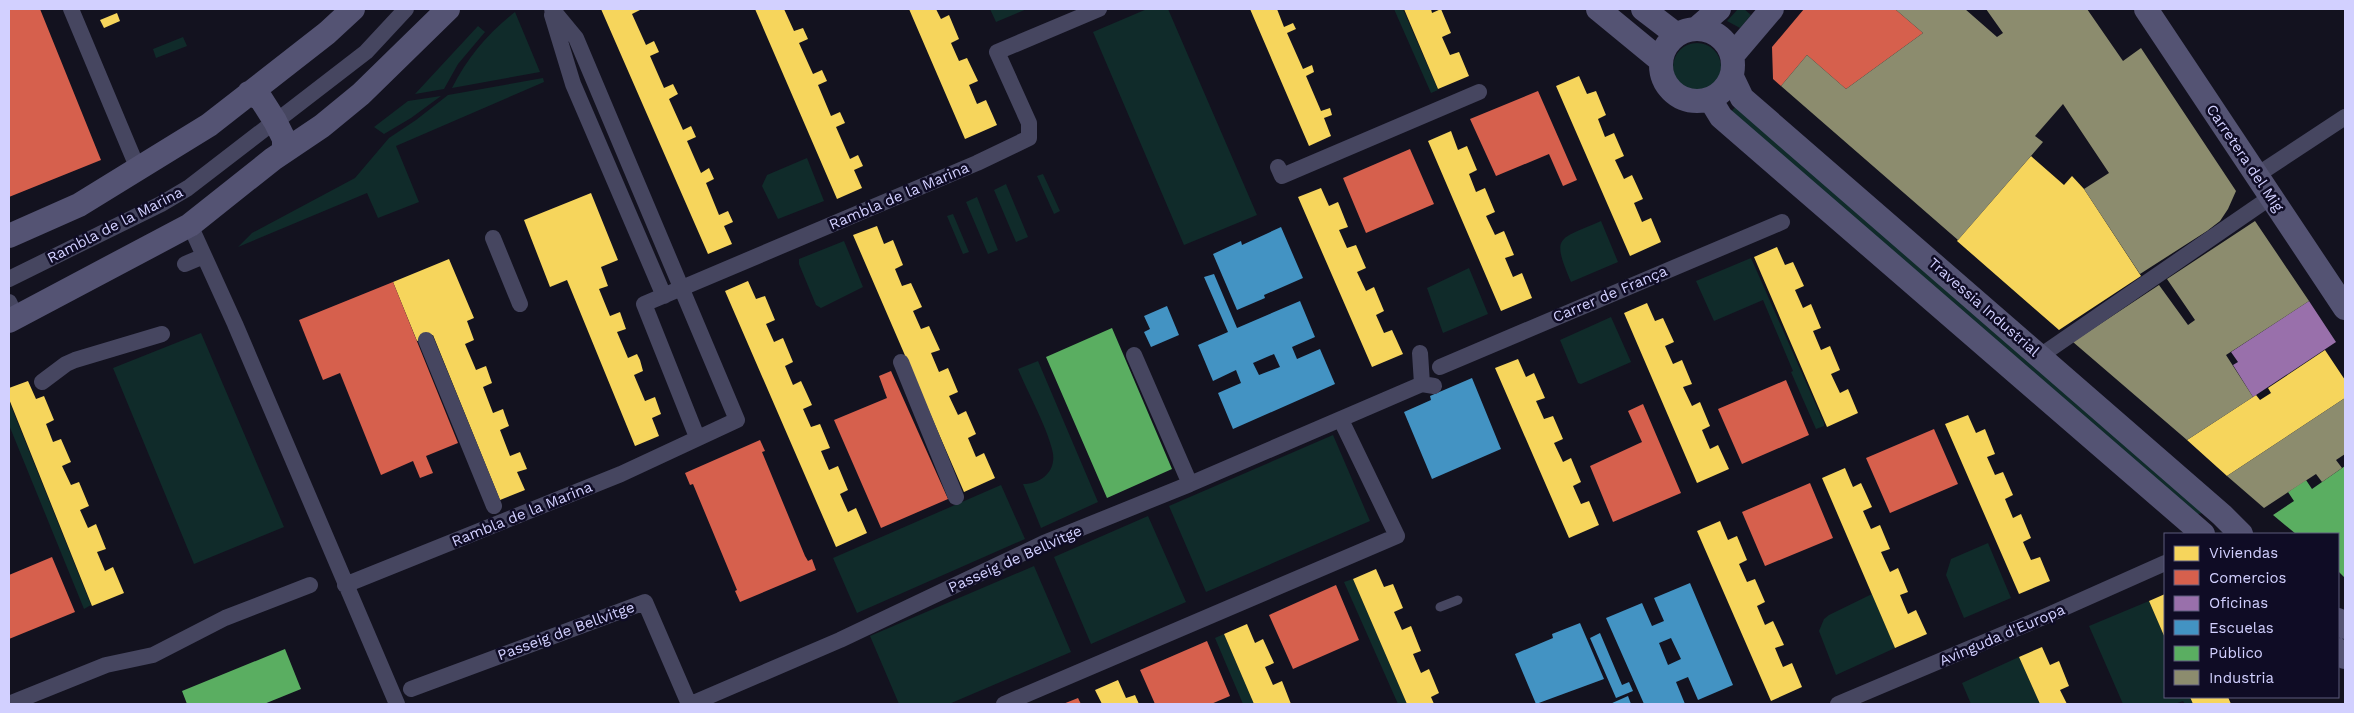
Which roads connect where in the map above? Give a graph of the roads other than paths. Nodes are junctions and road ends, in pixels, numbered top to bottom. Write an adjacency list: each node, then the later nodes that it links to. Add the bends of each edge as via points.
1 (71, 9): 22 (street)
2 (353, 9): 16 (street)
3 (406, 9): 18 (street, via 366,52)
4 (448, 9): 21 (street, Rambla de la Marina, via 361,94 322,126)
5 (552, 9): 33 (street, Rambla de la Marina, via 576,38); 34 (street, Rambla de la Marina, via 573,84)
6 (1100, 9): 33 (street, Rambla de la Marina, via 997,52 1029,123 1029,138)
7 (1598, 9): 13 (street)
8 (1643, 9): 12 (street)
9 (1719, 9): 12 (street)
10 (1772, 9): 14 (street)
11 (2146, 9): 24 (street, Carretera del Mig)
12 (1687, 32): 13 (street, via 1668,44); 14 (street, via 1713,33 1725,41)
13 (1660, 60): 17 (street, via 1661,73 1673,92 1691,100)
14 (1732, 66): 17 (street, via 1724,90); 42 (street, Travessia Industrial, via 1742,98)
15 (1479, 92): 23 (street)
16 (249, 93): 21 (street, via 261,99 284,139); 22 (street, via 209,125)
17 (1710, 99): 51 (street, Travessia Industrial, via 1721,117)
18 (283, 116)
19 (2345, 117): 24 (street)
20 (266, 128): 32 (street, Rambla de la Marina, via 188,188 161,204)
21 (284, 151): 27 (street, Rambla de la Marina)
22 (138, 168): 28 (street, via 79,205)
23 (1278, 174)
24 (2257, 175): 25 (street, Carretera del Mig)
25 (2271, 197): 36 (street, Carretera del Mig); 42 (street)
26 (1782, 222): 44 (street, Carrer de França)
27 (190, 225): 30 (street); 37 (street, Rambla de la Marina)
28 (9, 236)
29 (493, 238): 35 (street)
30 (204, 256): 31 (street); 55 (street)
31 (185, 264)
32 (9, 279)
33 (682, 287): 34 (street, Rambla de la Marina); 47 (street, Rambla de la Marina, via 737,420)
34 (664, 296): 47 (street, Rambla de la Marina, via 644,304)
35 (520, 304)
36 (2345, 308)
37 (11, 313)
38 (162, 334): 45 (street, via 75,360)
39 (426, 340): 50 (street, Rambla de la Marina)
40 (1420, 353): 46 (street, Passeig de Bellvitge, via 1428,385)
41 (1134, 355): 48 (street)
42 (2040, 356): 52 (street, Travessia Industrial, via 2222,515)
43 (900, 362): 49 (street)
44 (1440, 367)
45 (42, 382)
46 (1341, 420): 48 (street, Passeig de Bellvitge); 62 (street, via 1397,536)
47 (697, 438): 55 (street, Rambla de la Marina, via 612,478)
48 (1190, 484): 61 (street, Passeig de Bellvitge, via 1044,543 840,640)
49 (956, 497)
50 (494, 506)
51 (2202, 533)
52 (2236, 533)
53 (2164, 563): 63 (street, Avinguda d'Europa)
54 (310, 584): 59 (street, via 225,618 152,655 106,666)
55 (345, 585): 60 (street)
56 (1458, 600): 57 (lane)
57 (1440, 607)
58 (411, 689): 61 (street, Passeig de Bellvitge, via 645,602)
59 (9, 704)
60 (397, 704)
61 (690, 704)
62 (1004, 704)
63 (1838, 704)

